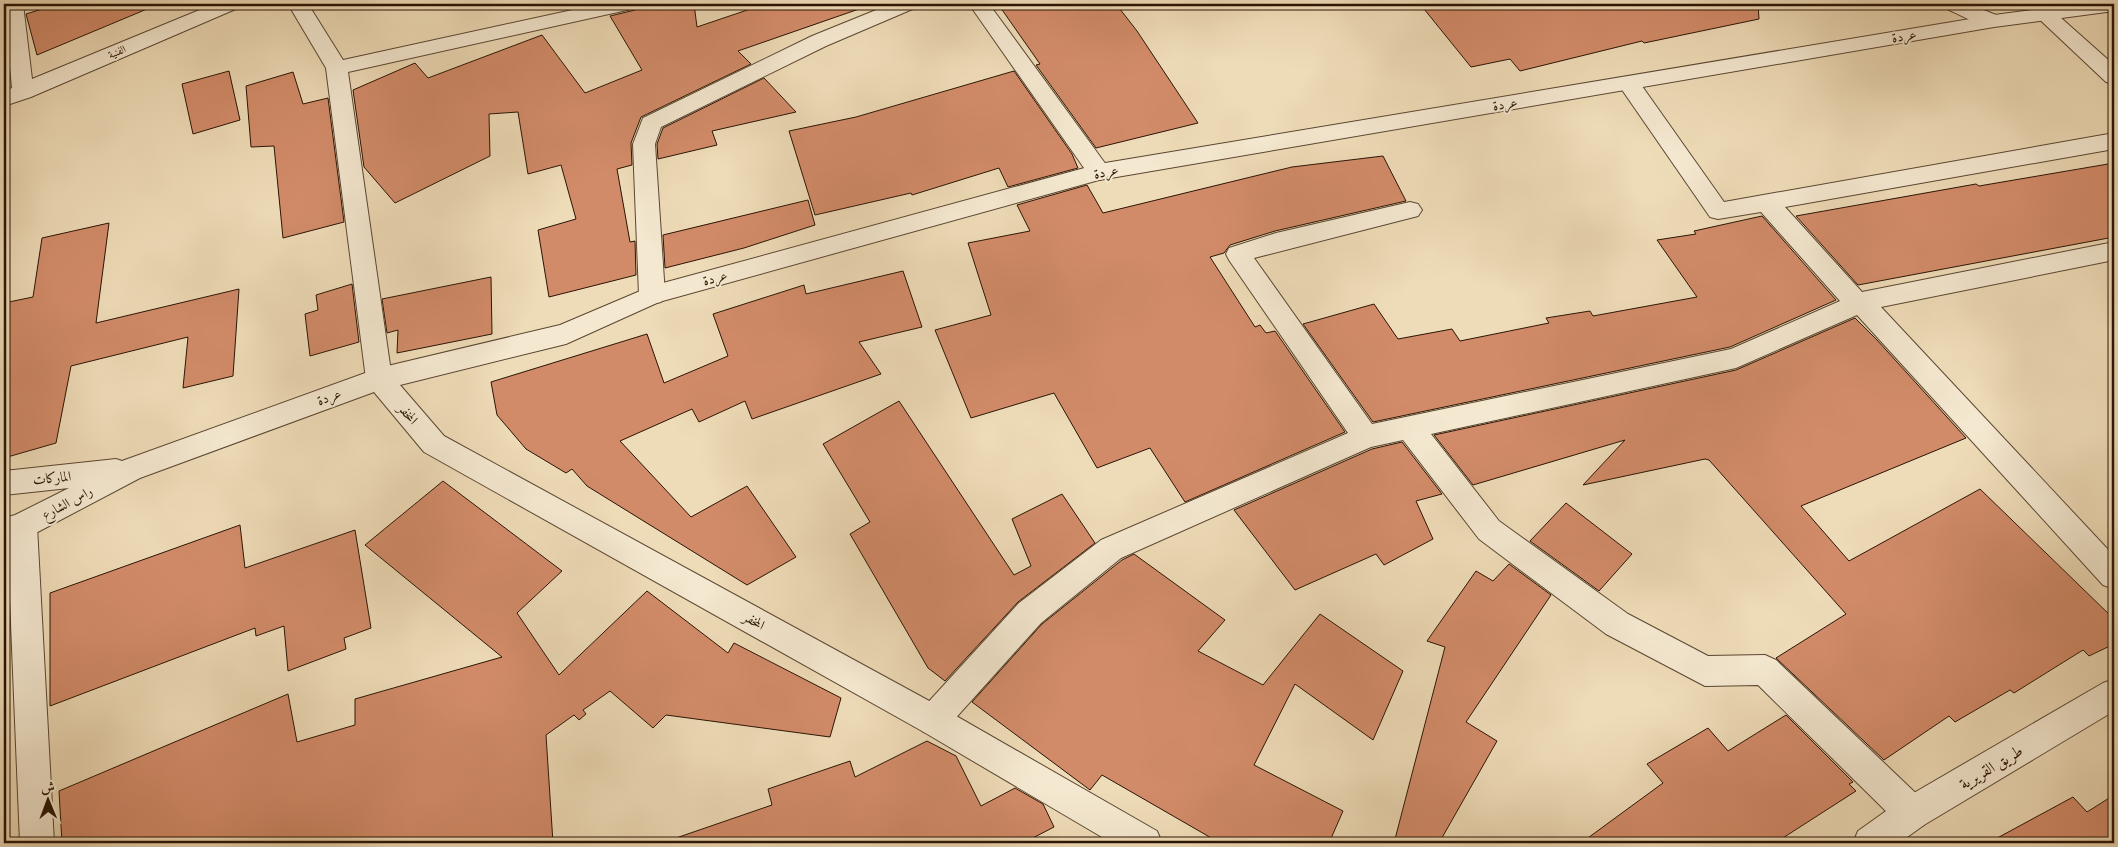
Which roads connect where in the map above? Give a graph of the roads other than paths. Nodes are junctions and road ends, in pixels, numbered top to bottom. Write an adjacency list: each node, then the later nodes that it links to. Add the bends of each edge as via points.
1 (13, 4): 14 (street)
2 (231, 4): 14 (street, الفنية)
3 (298, 4): 11 (street)
4 (627, 4): 11 (street)
5 (908, 4): 20 (street, via 818,41 651,123 644,144)
6 (979, 4): 16 (street)
7 (1952, 4): 10 (street)
8 (2114, 5): 9 (street, عردة)
9 (2044, 14): 10 (street, عردة); 12 (street)
10 (1994, 21): 13 (street, عردة)
11 (337, 68): 22 (street)
12 (2114, 77)
13 (1629, 84): 16 (street, عردة); 17 (street, via 1718,211)
14 (14, 96)
15 (2114, 141): 17 (street)
16 (1099, 172): 20 (street, عردة)
17 (1766, 202): 21 (street)
18 (1410, 210): 24 (street, via 1238,254)
19 (2114, 251): 21 (street)
20 (652, 295): 22 (street, عردة, via 566,334)
21 (1859, 302): 23 (street, via 1736,358); 28 (street)
22 (379, 379): 25 (street, عردة); 30 (street, المخفر, via 434,444)
23 (1409, 427): 24 (street); 31 (street, via 1489,530 1618,624 1706,671 1765,670)
24 (1366, 437): 30 (street, via 1110,549 1030,613)
25 (130, 470): 26 (street, الماركات); 27 (street, راس الشارع)
26 (4, 483)
27 (13, 529): 32 (street)
28 (2114, 576)
29 (2114, 694): 31 (street, طريق القريرية)
30 (933, 720): 33 (street, المخفر)
31 (1912, 813): 34 (street, طريق القريرية)
32 (37, 843)
33 (1145, 843)
34 (1870, 843)

